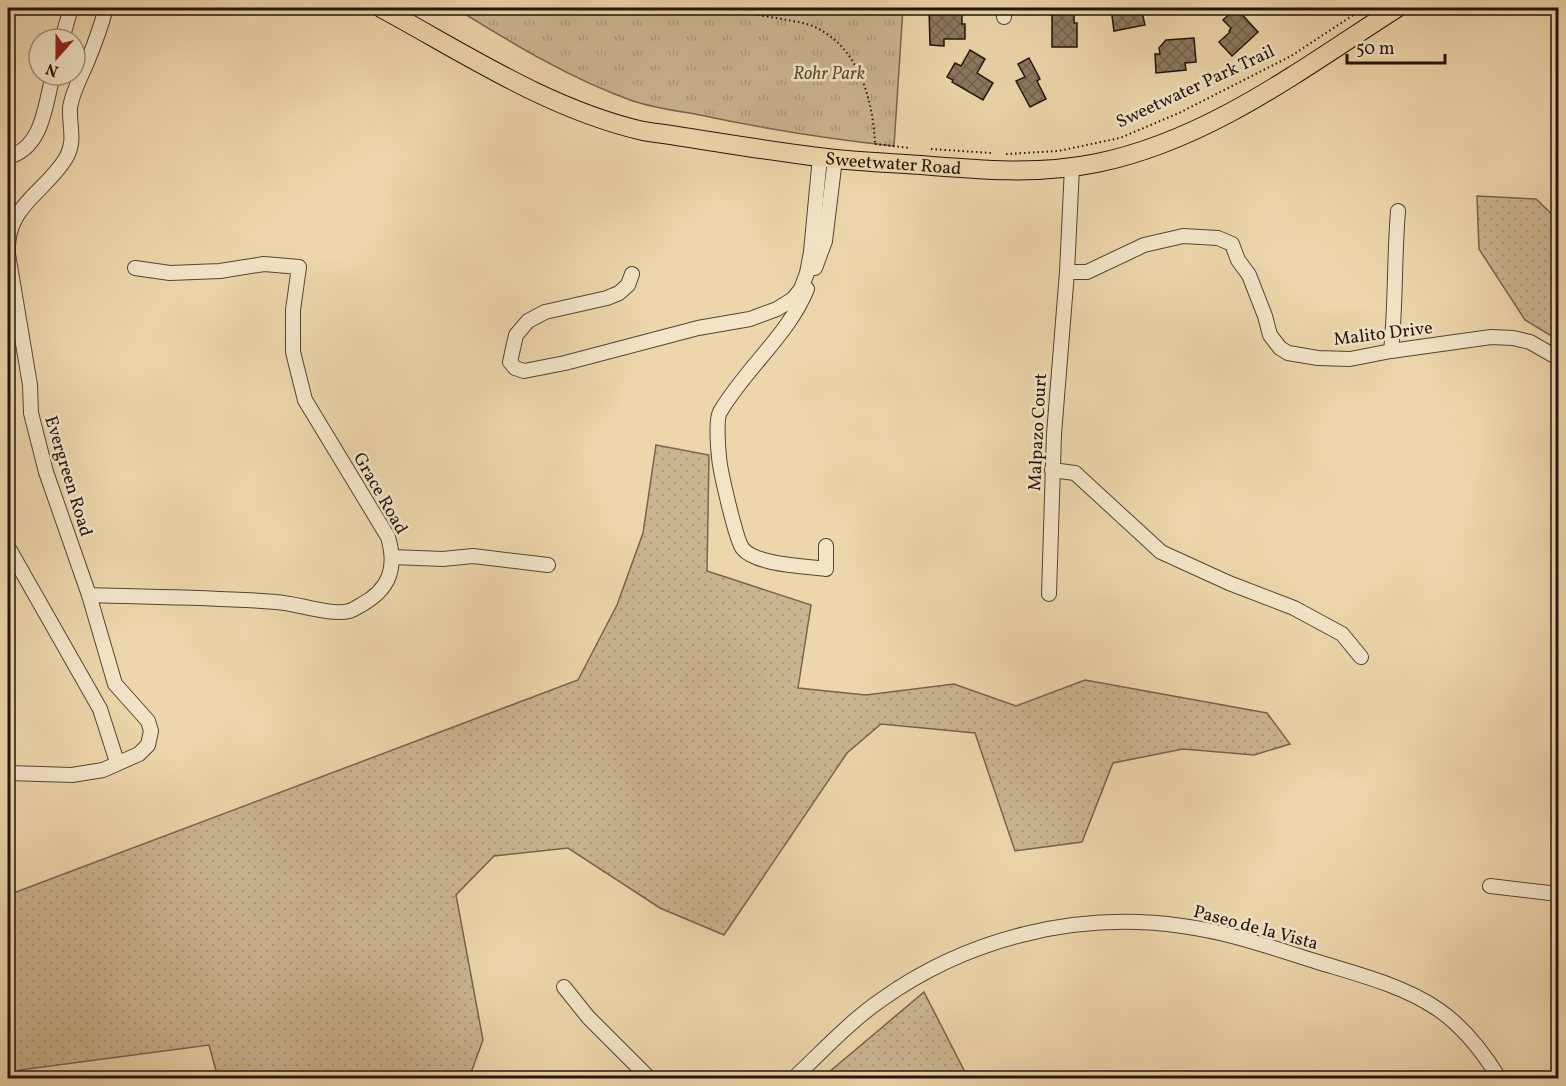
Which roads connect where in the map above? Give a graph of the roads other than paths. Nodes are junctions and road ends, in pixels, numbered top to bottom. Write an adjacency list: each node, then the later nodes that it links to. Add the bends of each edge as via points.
1 (71, 8): 5 (street)
2 (106, 8): 22 (street, Evergreen Road, via 72,100 70,150 15,218 8,244 31,413 46,472)
3 (381, 8): 8 (main road, Sweetwater Road, via 539,94 602,120 643,131)
4 (1397, 8): 9 (main road, Sweetwater Road, via 1220,118 1148,148)
5 (65, 27)
6 (50, 87): 7 (street, via 35,137 24,150)
7 (8, 157)
8 (827, 158): 9 (main road, Sweetwater Road, via 1000,170); 13 (street, via 807,273 794,299 750,319 698,328 565,363 524,371 510,362 516,335 528,321 545,312 619,293); 17 (street, via 825,241 800,307 718,414 719,458 743,549 763,561 826,569)
9 (1072, 167): 12 (street)
10 (1398, 211): 14 (street)
11 (135, 268): 19 (street, Grace Road, via 170,273 264,264 299,267 293,310 294,352 305,400 388,537)
12 (1067, 272): 14 (street, Malito Drive, via 1087,272 1144,245 1183,236 1218,238 1232,244 1249,275 1270,335 1280,348 1288,353 1339,359); 16 (street, Malpazo Court)
13 (632, 274)
14 (1391, 351): 15 (street, Malito Drive, via 1491,337 1530,342)
15 (1558, 358)
16 (1052, 470): 21 (street, Malpazo Court); 23 (street, via 1075,472 1161,552 1294,608 1342,634)
17 (826, 546)
18 (8, 547): 24 (street, via 100,709)
19 (392, 557): 20 (street, via 473,556); 22 (street, Grace Road, via 391,572 383,588 349,611 279,602)
20 (548, 564)
21 (1049, 594)
22 (89, 595): 24 (street, Evergreen Road, via 115,684 148,722 151,731 148,746)
23 (1361, 657)
24 (117, 762): 25 (street, Evergreen Road, via 103,770 85,773)
25 (8, 773)
26 (1490, 886): 27 (street)
27 (1558, 894)
28 (564, 987): 29 (street)
29 (649, 1078)
30 (795, 1078): 31 (street, Paseo de la Vista, via 880,1000 945,962 1029,933 1128,922 1182,926 1236,937 1363,975 1415,996 1437,1008 1459,1028)
31 (1499, 1078)

